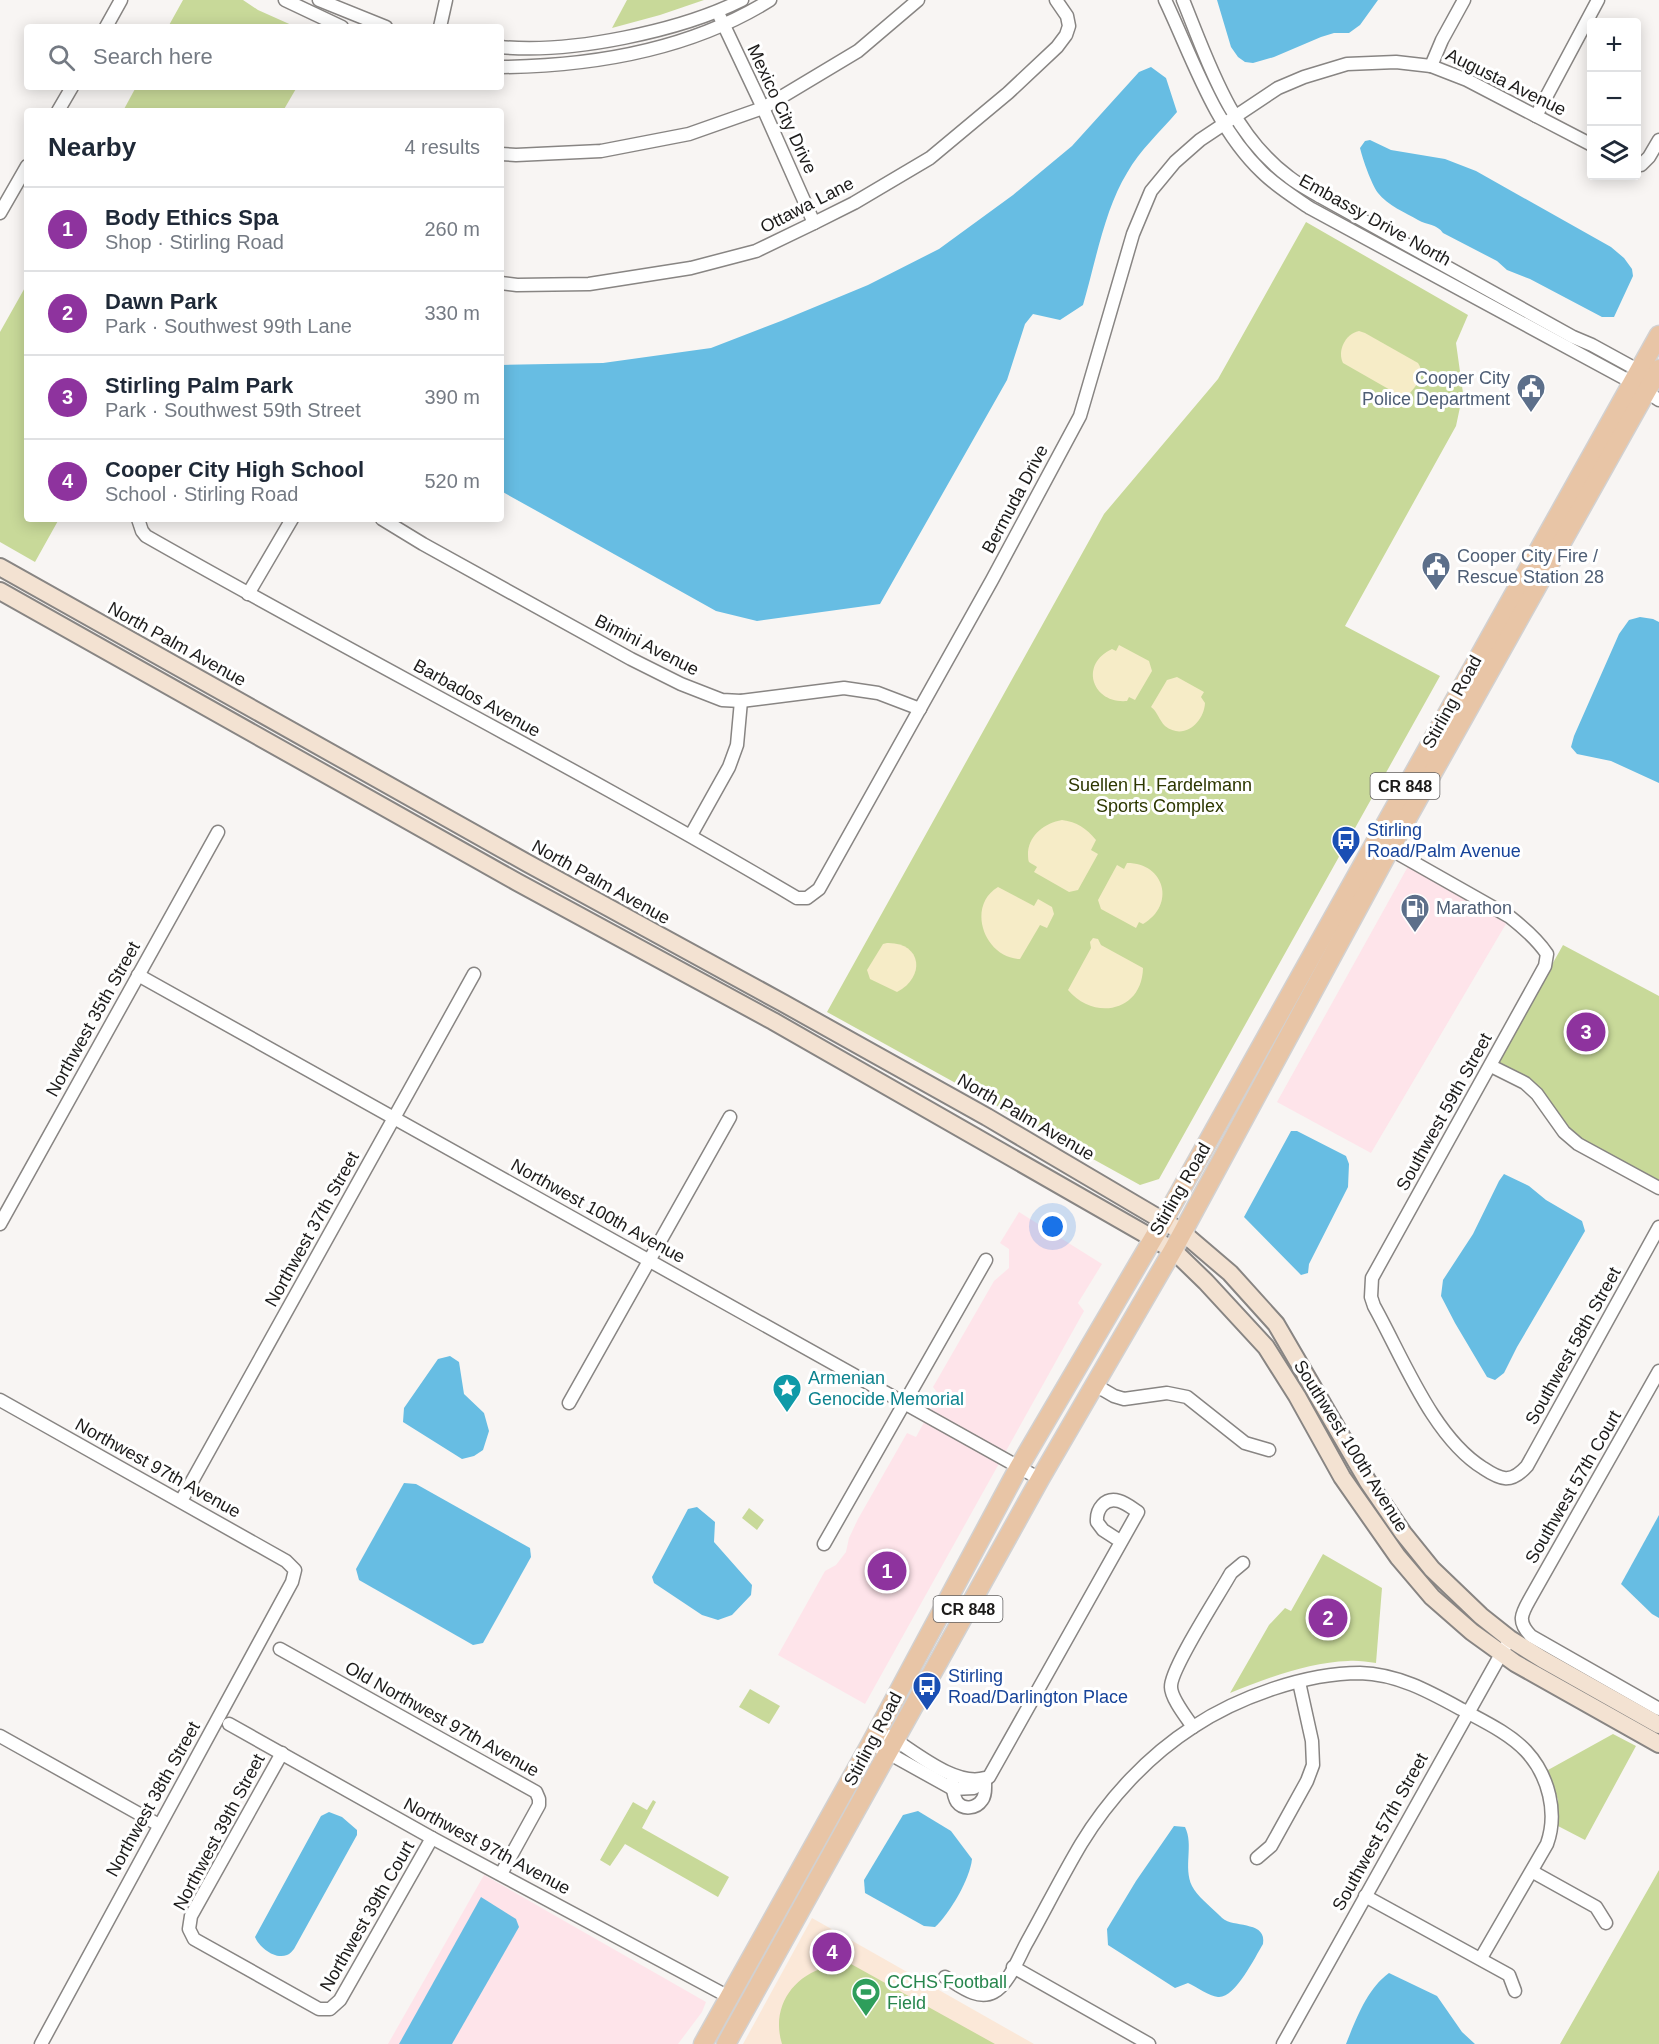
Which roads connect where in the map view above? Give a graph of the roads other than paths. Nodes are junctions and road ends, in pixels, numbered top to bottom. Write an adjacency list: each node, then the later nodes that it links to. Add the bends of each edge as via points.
1 (121, 0): 14 (street)
2 (285, 0): 15 (street)
3 (319, 0): 16 (street)
4 (446, 0): 17 (street)
5 (742, 0): 13 (street)
6 (770, 0): 18 (street)
7 (918, 0): 24 (street, via 858,51)
8 (1056, 0): 33 (street, Ottawa Lane, via 1065,10 1069,26 1066,35 1008,93 930,158)
9 (1165, 0): 26 (street, Embassy Drive North, via 1213,106)
10 (1183, 0): 26 (street, Embassy Drive North)
11 (1464, 0): 20 (street)
12 (1598, 0): 25 (street)
13 (716, 11): 18 (street, Mexico City Drive); 19 (street, via 610,40 546,49)
14 (108, 24)
15 (336, 24)
16 (379, 24)
17 (441, 24)
18 (723, 24): 21 (street, via 667,46 605,60); 24 (street, Mexico City Drive)
19 (504, 47)
20 (1431, 66): 25 (street, Augusta Avenue); 26 (street, Augusta Avenue, via 1396,62 1347,64 1278,88)
21 (504, 67)
22 (70, 90): 23 (street)
23 (60, 108)
24 (763, 108): 29 (street, via 689,134 601,151); 33 (street, Mexico City Drive)
25 (1536, 116): 28 (street, Augusta Avenue)
26 (1229, 121): 36 (street, Embassy Drive North, via 1289,177 1313,192); 44 (street, Bermuda Drive, via 1175,162 1151,191 1133,234 1080,416)
27 (1659, 140): 30 (street)
28 (1587, 143)
29 (504, 154)
30 (1641, 163)
31 (24, 171): 32 (street)
32 (0, 213)
33 (814, 223): 34 (street, Ottawa Lane, via 756,250 691,268 589,284)
34 (504, 283)
35 (1659, 335): 36 (main road, Stirling Road / CR 848)
36 (1650, 383): 47 (main road, Stirling Road / CR 848); 57 (main road, Stirling Road / CR 848)
37 (139, 522): 42 (street, Barbados Avenue, via 146,536)
38 (290, 522): 42 (street)
39 (387, 522): 43 (street, Bimini Avenue, via 681,684 722,700)
40 (2, 572): 49 (main road, North Palm Avenue)
41 (0, 591): 50 (main road)
42 (248, 594): 46 (street, Barbados Avenue)
43 (741, 701): 44 (street, Bimini Avenue, via 844,688 878,693); 46 (street, via 738,744)
44 (920, 710): 48 (street, Bermuda Drive, via 819,890)
45 (218, 832): 52 (street, Northwest 35th Street)
46 (691, 835): 48 (street, Barbados Avenue, via 797,898)
47 (1390, 849): 53 (street, Southwest 59th Street, via 1510,917 1547,954 1545,966); 60 (main road, Stirling Road / CR 848)
48 (807, 898)
49 (620, 915): 50 (main road); 57 (main road, North Palm Avenue, via 957,1100)
50 (610, 932): 61 (main road)
51 (474, 974): 55 (street, Northwest 37th Street)
52 (138, 975): 55 (street, Northwest 100th Avenue); 58 (street, Northwest 35th Street)
53 (1491, 1066): 56 (street, via 1525,1083 1578,1144); 72 (street, Southwest 59th Street, via 1372,1278 1371,1297 1447,1437 1462,1454 1486,1470 1504,1479)
54 (730, 1117): 63 (street)
55 (394, 1118): 63 (street, Northwest 100th Avenue); 74 (street, Northwest 37th Street)
56 (1659, 1188)
57 (1164, 1220): 60 (main road, North Palm Avenue); 61 (main road, Stirling Road / CR 848)
58 (0, 1224)
59 (1659, 1227): 72 (street, Southwest 58th Street, via 1527,1466)
60 (1182, 1232): 62 (main road, Stirling Road / CR 848); 79 (main road, Southwest 100th Avenue, via 1230,1273 1276,1324 1368,1482 1432,1569)
61 (1152, 1238): 62 (main road); 71 (main road, Stirling Road / CR 848)
62 (1173, 1250): 66 (main road, Stirling Road / CR 848); 81 (main road, Southwest 100th Avenue, via 1266,1347 1342,1477 1409,1571 1458,1621)
63 (650, 1260): 68 (street); 69 (street, Northwest 100th Avenue)
64 (986, 1260): 69 (street)
65 (1659, 1371): 83 (street, Southwest 57th Court, via 1531,1596 1521,1621 1531,1636)
66 (1095, 1385): 70 (street, via 1124,1399 1167,1393 1186,1397 1245,1443); 73 (main road, Stirling Road / CR 848)
67 (0, 1400): 74 (street, Northwest 97th Avenue)
68 (569, 1403)
69 (904, 1403): 71 (street, Northwest 100th Avenue); 76 (street)
70 (1269, 1450)
71 (1019, 1467): 73 (street, Northwest 100th Avenue); 89 (main road, Stirling Road / CR 848)
72 (1512, 1478)
73 (1040, 1479): 91 (main road, Stirling Road / CR 848)
74 (181, 1501): 78 (street, Northwest 97th Avenue, via 286,1561)
75 (1120, 1541): 96 (street)
76 (825, 1544)
77 (1243, 1563): 87 (street, via 1231,1573 1175,1669 1170,1687)
78 (295, 1570): 98 (street, Northwest 38th Street)
79 (1510, 1639): 81 (street, Southwest 57th Street); 86 (main road, Southwest 100th Avenue)
80 (280, 1649): 102 (street, Old Northwest 97th Avenue, via 536,1792 539,1805)
81 (1501, 1654): 84 (street, Southwest 57th Street); 90 (main road, Southwest 100th Avenue)
82 (1299, 1682): 84 (street, via 1359,1673 1379,1675 1422,1688); 87 (street, via 1250,1697); 100 (street, via 1312,1741 1313,1765 1271,1846)
83 (1659, 1708)
84 (1468, 1713): 101 (street, via 1526,1751 1545,1781 1552,1821 1550,1836); 104 (street, Southwest 57th Street)
85 (229, 1724): 92 (street, Northwest 97th Avenue)
86 (1659, 1725)
87 (1193, 1726): 108 (street, via 1144,1766 1096,1821)
88 (0, 1736): 98 (street)
89 (875, 1736): 91 (street); 103 (main road, Stirling Road / CR 848)
90 (1659, 1744)
91 (891, 1746): 93 (street); 95 (street); 105 (main road, Stirling Road / CR 848)
92 (282, 1753): 99 (street, Northwest 97th Avenue); 112 (street, Northwest 39th Street, via 191,1916 189,1929 194,1939 319,2009)
93 (927, 1759): 94 (street); 95 (street)
94 (951, 1774): 96 (street, via 969,1780); 97 (street)
95 (928, 1776): 97 (street)
96 (987, 1779): 97 (street, via 974,1788); 97 (street, via 984,1795 976,1807 957,1803)
97 (953, 1789)
98 (159, 1825): 113 (street, Northwest 38th Street)
99 (432, 1838): 102 (street, Northwest 97th Avenue); 112 (street, Northwest 39th Court, via 340,2000)
100 (1257, 1858)
101 (1533, 1872): 106 (street, via 1596,1907); 107 (street)
102 (501, 1874): 111 (street, Northwest 97th Avenue)
103 (788, 1893): 105 (main road); 111 (main road, Stirling Road / CR 848)
104 (1365, 1896): 107 (street); 117 (street, Southwest 57th Street)
105 (804, 1902): 115 (main road, Stirling Road / CR 848)
106 (1606, 1923)
107 (1481, 1959): 110 (street, via 1509,1975)
108 (1013, 1967): 109 (street, via 1000,1988 984,1995); 116 (street)
109 (945, 1977)
110 (1515, 1991)
111 (729, 1997): 114 (main road, Stirling Road / CR 848)
112 (330, 2009)
113 (40, 2044)
114 (703, 2044)
115 (726, 2044)
116 (1149, 2044)
117 (1283, 2044)

